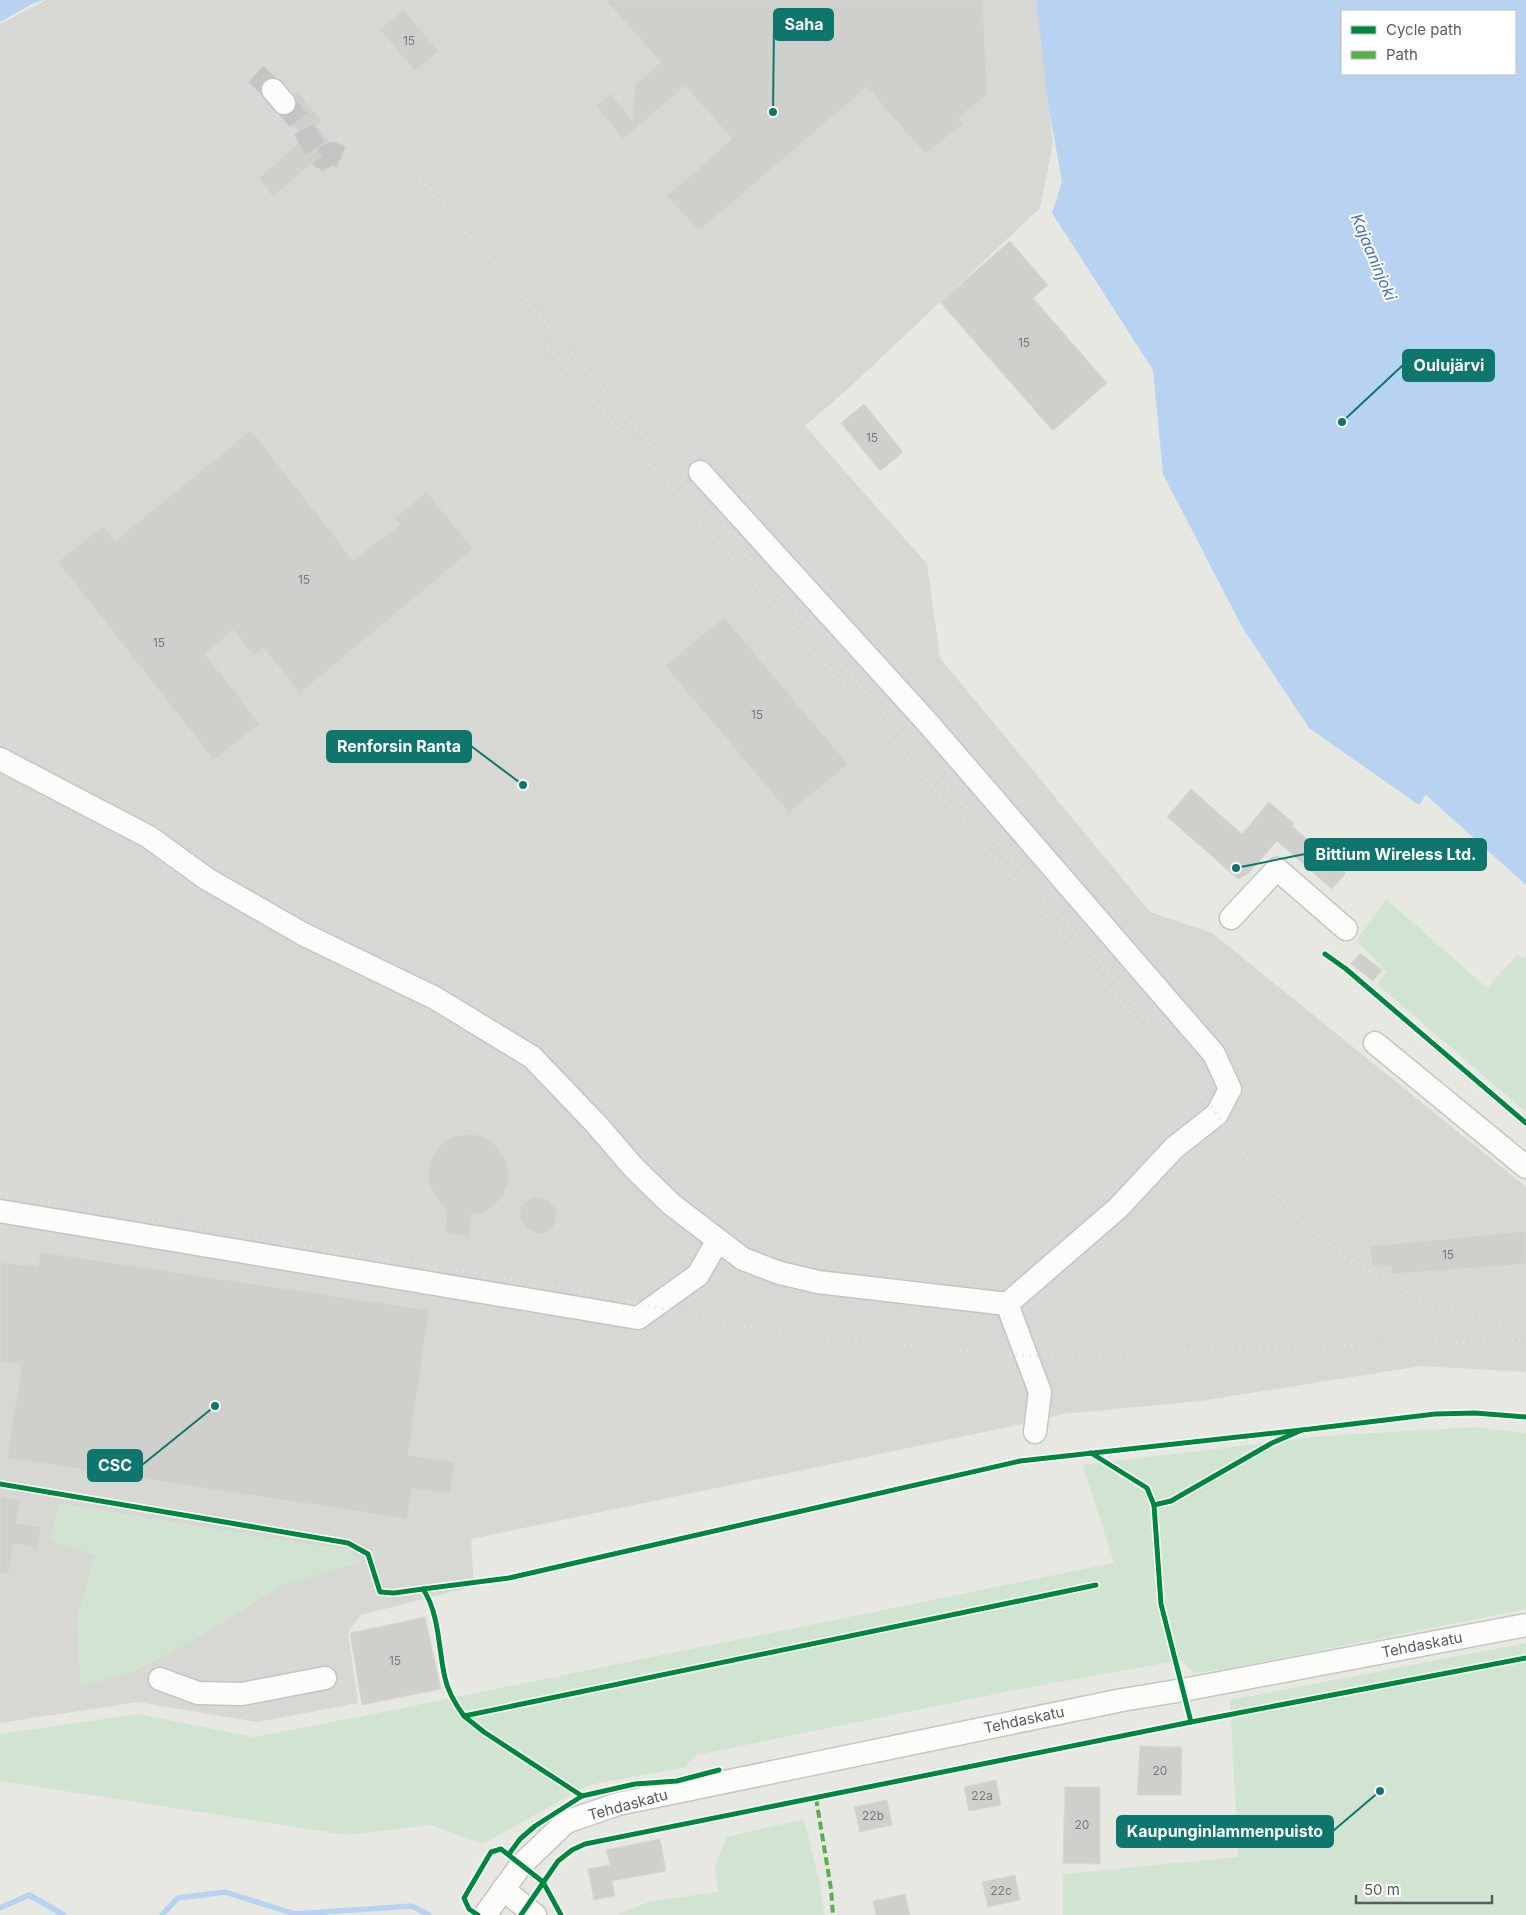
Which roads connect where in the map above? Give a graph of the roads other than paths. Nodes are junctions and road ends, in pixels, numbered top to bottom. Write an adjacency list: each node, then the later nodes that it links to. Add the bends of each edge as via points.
1 (700, 472): 9 (street, via 933,729 1214,1054 1230,1089 1217,1114 1174,1148 1118,1208)
2 (0, 759): 8 (street, via 149,837 207,879 303,934 435,998 532,1057 634,1168 671,1204)
3 (1231, 918): 4 (street, via 1277,869)
4 (1346, 929)
5 (1375, 1043): 6 (street)
6 (1526, 1168)
7 (0, 1211): 8 (street, via 638,1318 698,1275)
8 (718, 1240): 9 (street, via 743,1259 780,1273 818,1282)
9 (1007, 1304): 10 (street, via 1040,1392)
10 (1035, 1432)
11 (1526, 1625): 14 (street, Tehdaskatu, via 1114,1702 618,1804 566,1822 535,1850)
12 (325, 1678): 13 (street, via 242,1694 198,1693)
13 (160, 1679)
14 (503, 1889): 15 (street, Tehdaskatu); 16 (street)
15 (485, 1915)
16 (534, 1915)

